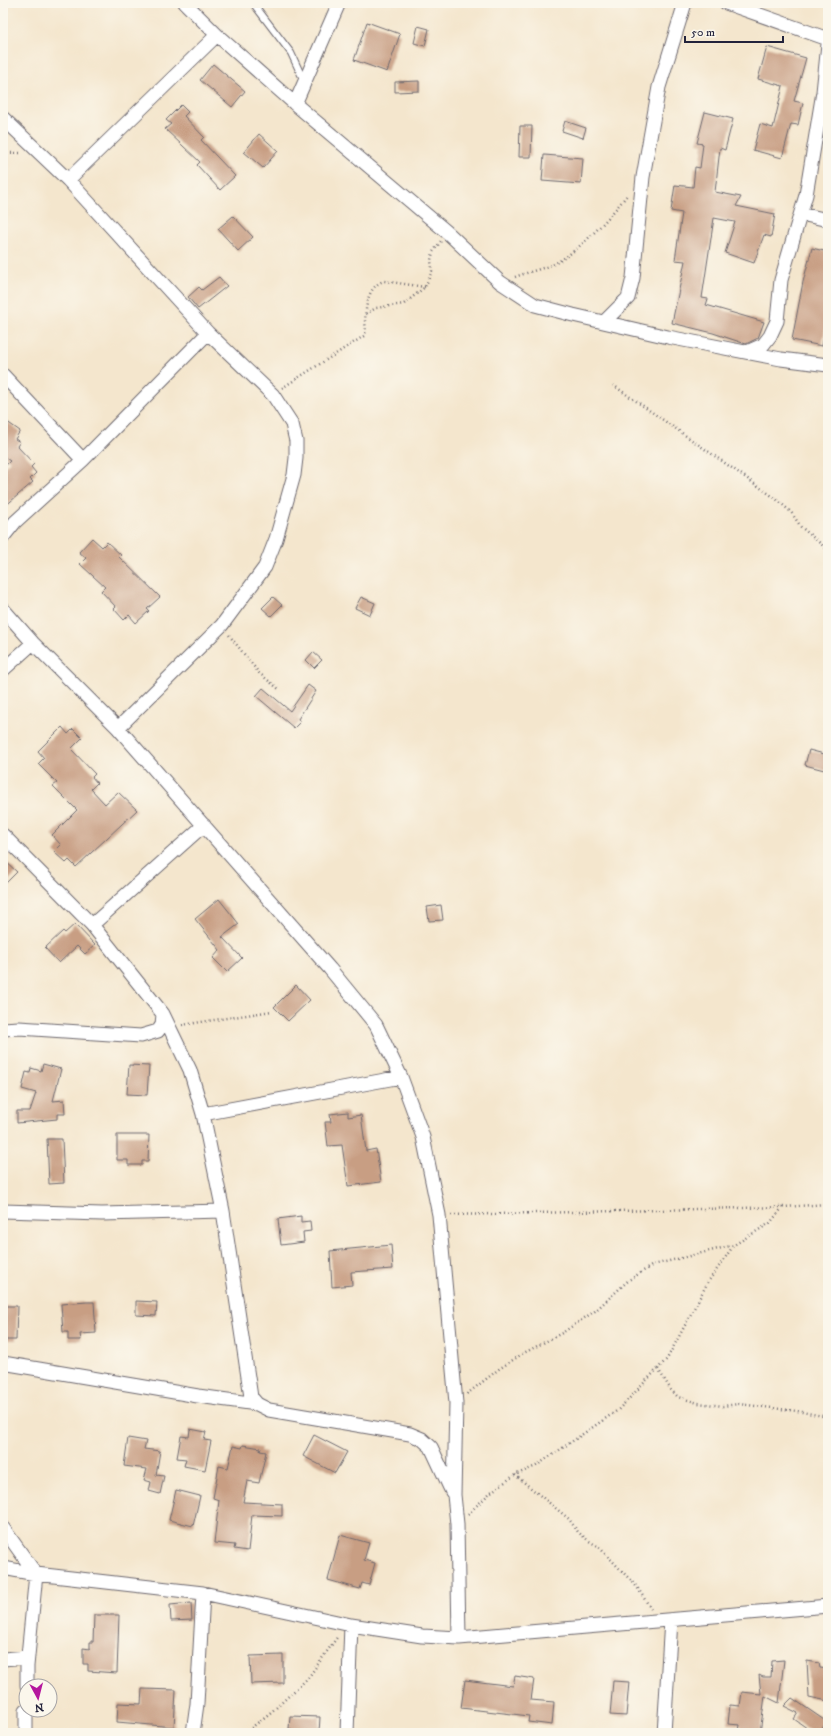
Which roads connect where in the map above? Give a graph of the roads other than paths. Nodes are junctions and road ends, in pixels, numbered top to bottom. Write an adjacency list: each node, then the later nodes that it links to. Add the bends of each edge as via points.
1 (184, 3): 6 (street)
2 (253, 3): 9 (lane, via 291,53)
3 (339, 3): 9 (street)
4 (685, 3): 15 (street, via 658,87 643,177 633,278 628,298)
5 (726, 3): 7 (street)
6 (217, 35): 10 (street); 12 (street)
7 (828, 39)
8 (828, 44): 13 (street, via 823,92)
9 (305, 82): 10 (street)
10 (295, 104): 15 (street, via 448,233 500,282 535,305)
11 (3, 118): 12 (street)
12 (68, 180): 16 (street)
13 (801, 214): 14 (street); 17 (street, via 781,280 777,321 770,336 762,345)
14 (828, 220)
15 (604, 322): 17 (street)
16 (208, 333): 20 (street); 25 (street, via 273,394 292,424 296,441 294,475 276,539 265,567 222,625)
17 (747, 352): 18 (street)
18 (828, 365)
19 (3, 375): 20 (street)
20 (83, 460): 21 (street, via 15,522)
21 (3, 537)
22 (3, 609): 23 (street)
23 (33, 643): 24 (street); 25 (street)
24 (3, 670)
25 (118, 728): 26 (street)
26 (204, 825): 28 (street); 31 (street, via 376,1025)
27 (3, 835): 28 (street)
28 (92, 925): 29 (street)
29 (163, 1014): 30 (street, via 162,1025 158,1031 141,1036); 32 (street, via 190,1070)
30 (3, 1029)
31 (401, 1077): 32 (street); 37 (street, via 423,1137 439,1215 456,1403)
32 (204, 1114): 34 (street)
33 (3, 1211): 34 (street, via 102,1214)
34 (223, 1211): 36 (street, via 251,1397)
35 (3, 1363): 36 (street)
36 (258, 1404): 37 (street, via 269,1410 410,1434 422,1439 431,1447)
37 (454, 1495): 45 (street)
38 (3, 1528): 40 (street)
39 (3, 1568): 40 (street)
40 (36, 1574): 41 (street); 46 (street)
41 (203, 1593): 44 (street); 51 (street)
42 (828, 1606): 43 (street)
43 (671, 1620): 45 (street); 53 (street)
44 (351, 1625): 45 (street, via 422,1636); 52 (street)
45 (459, 1638)
46 (28, 1657): 47 (street); 48 (street)
47 (3, 1659)
48 (27, 1678)
49 (26, 1718): 50 (street)
50 (26, 1733)
51 (193, 1733)
52 (347, 1733)
53 (664, 1733)

